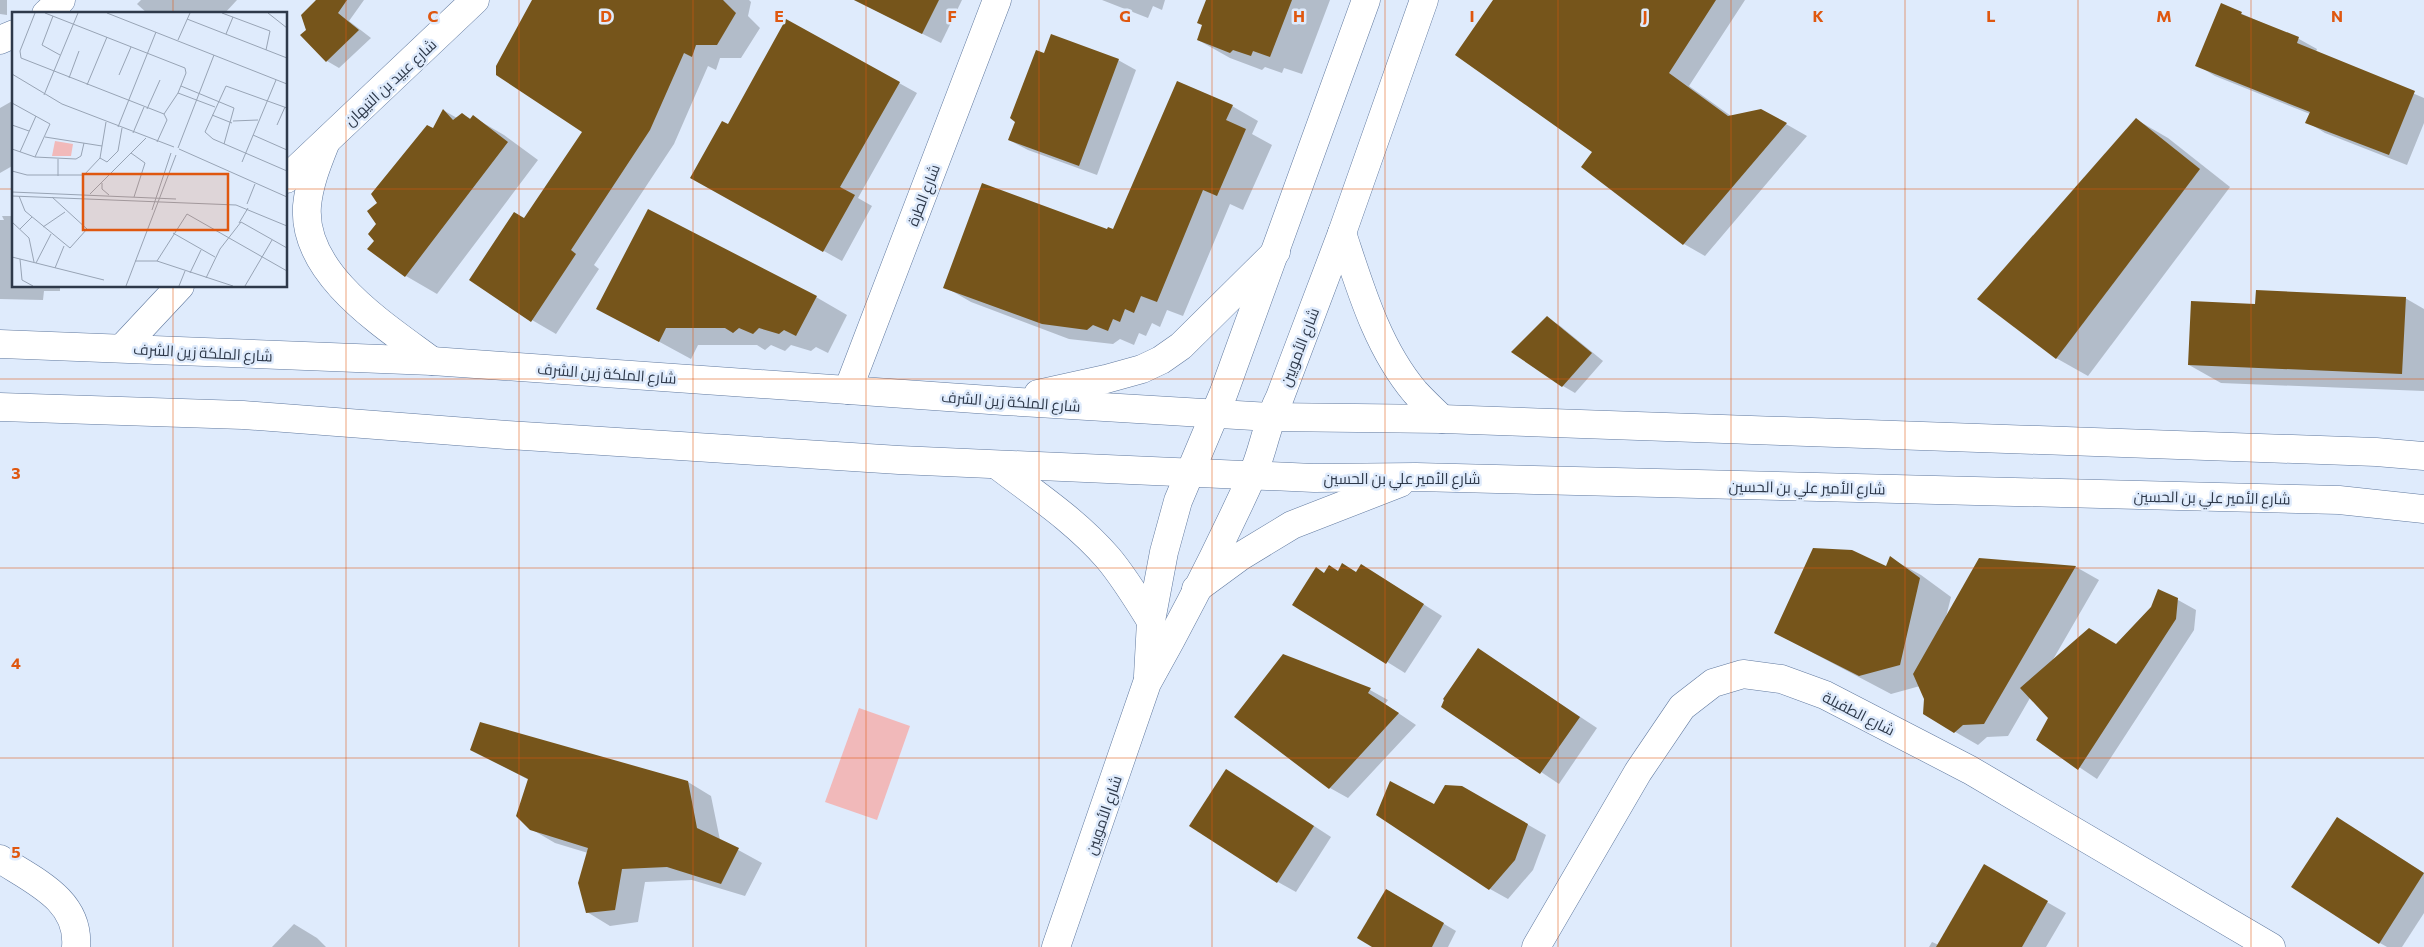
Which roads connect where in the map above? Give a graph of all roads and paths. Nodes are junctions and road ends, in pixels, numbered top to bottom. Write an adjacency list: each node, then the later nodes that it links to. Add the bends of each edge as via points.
1 (61, 0): 6 (main road)
2 (475, 0): 9 (main road, شارع عبيد بن التيهان)
3 (997, 0): 17 (main road, شارع الطرة)
4 (1366, 0): 12 (main road, شارع الأمويين)
5 (1424, 0): 11 (main road, شارع الأمويين)
6 (48, 12)
7 (12, 35): 8 (main road)
8 (0, 40)
9 (325, 144): 10 (main road, شارع عبيد بن التيهان); 16 (main road, شارع عبيد بن التيهان, via 309,186 307,208 309,228 319,256 338,284 374,318)
10 (288, 177)
11 (1342, 232): 21 (main road, شارع الأمويين); 22 (main road, via 1381,337 1414,391)
12 (1276, 252): 18 (main road, via 1181,346 1161,360 1106,379); 20 (main road, شارع الأمويين)
13 (178, 288): 15 (main road)
14 (0, 344): 15 (main road, شارع الملكة زين الشرف)
15 (124, 347): 16 (main road, شارع الملكة زين الشرف)
16 (432, 361): 17 (main road, شارع الملكة زين الشرف)
17 (848, 390): 18 (main road, شارع الملكة زين الشرف)
18 (1004, 401): 20 (main road, شارع الملكة زين الشرف)
19 (0, 407): 24 (main road, via 243,414 507,435)
20 (1213, 414): 21 (main road); 25 (main road, شارع الأمويين)
21 (1270, 417): 22 (main road); 26 (main road, شارع الأمويين)
22 (1442, 419): 23 (main road)
23 (2424, 456)
24 (997, 465): 25 (main road); 30 (main road, via 1059,510 1108,558)
25 (1190, 474): 26 (main road, شارع الأمير علي بن الحسين); 30 (main road, شارع الأمويين, via 1178,501 1164,552)
26 (1253, 474): 27 (main road, شارع الأمير علي بن الحسين, via 1314,478); 29 (main road, شارع الأمويين)
27 (1416, 477): 28 (main road, شارع الأمير علي بن الحسين, via 2339,500); 29 (main road, via 1292,525)
28 (2424, 509)
29 (1196, 589): 31 (main road, شارع الأمويين)
30 (1151, 621): 31 (main road, شارع الأمويين)
31 (1147, 683): 34 (main road, شارع الأمويين)
32 (0, 859): 33 (main road, via 64,904 73,917)
33 (76, 947)
34 (1056, 947)
35 (1536, 947): 36 (main road, شارع الطفيلة, via 1638,772 1682,707 1712,683 1743,674 1781,679 1825,694 1970,770)
36 (2271, 947)

